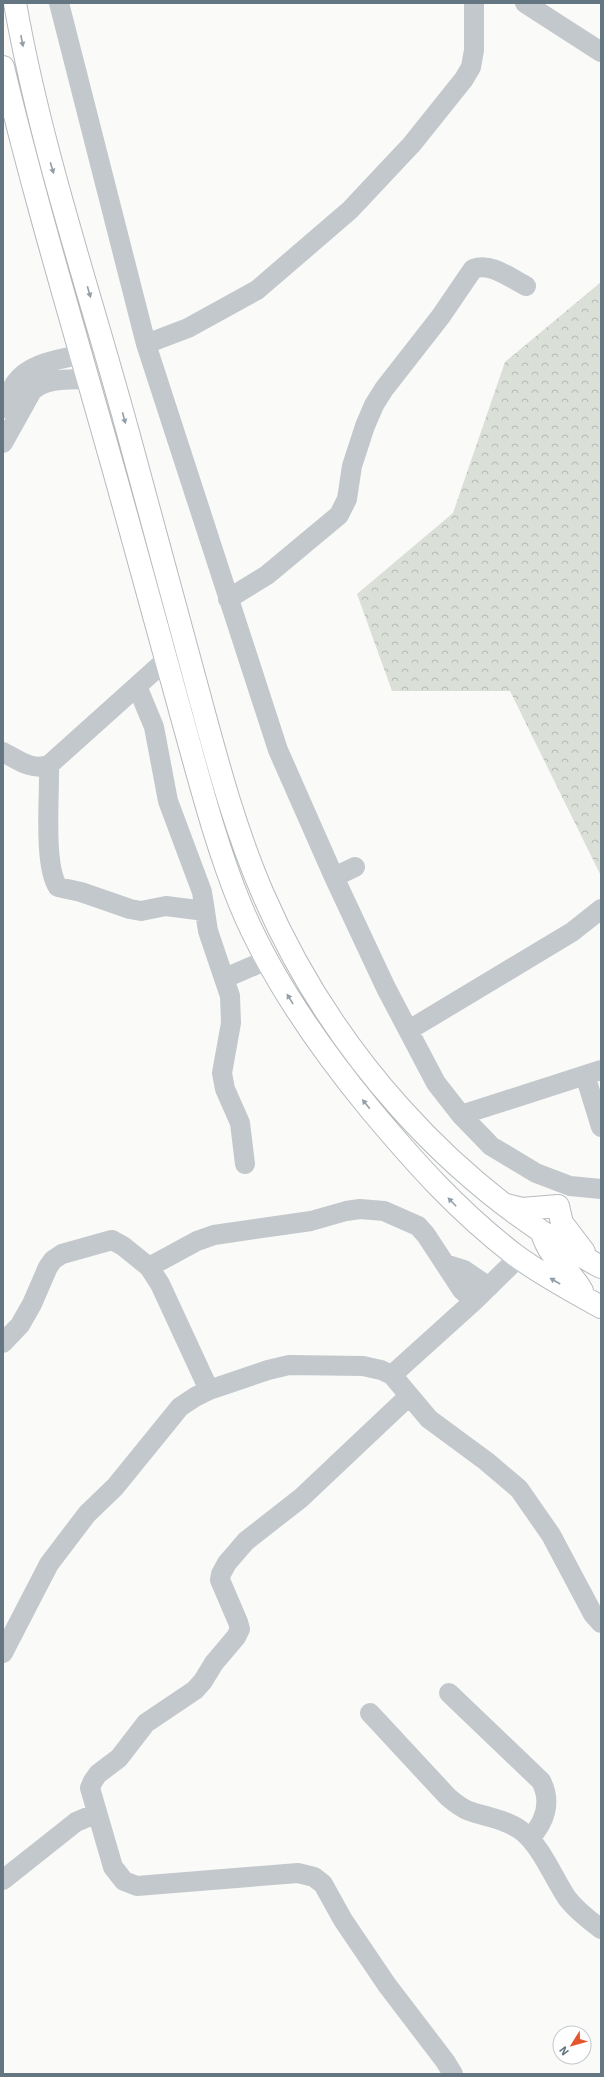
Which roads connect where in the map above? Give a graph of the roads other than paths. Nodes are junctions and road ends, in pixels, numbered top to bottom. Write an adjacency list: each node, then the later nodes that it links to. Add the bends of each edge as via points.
1 (15, 3): 31 (main road, one-way to 31, via 43,136 106,352 227,797 262,893 306,980 353,1050 424,1133)
2 (59, 3): 8 (street)
3 (474, 3): 8 (street, via 474,50 471,67 412,144 350,210 257,290 188,328)
4 (525, 3): 5 (street)
5 (601, 52)
6 (3, 67): 9 (main road, via 45,229)
7 (526, 286): 13 (street, via 488,266 473,269 374,405 356,453 346,499 339,514 267,575)
8 (146, 344): 13 (street)
9 (82, 354): 10 (main road); 11 (street, via 38,366 24,374 15,384)
10 (89, 379): 12 (street, via 38,385 32,391); 14 (main road)
11 (3, 408)
12 (3, 443)
13 (228, 599): 19 (street, via 278,750)
14 (166, 660): 15 (street); 22 (main road, via 202,791 227,868 241,907)
15 (137, 686): 17 (street); 21 (street, via 154,727 168,801 202,892)
16 (3, 752): 17 (street, via 31,766 41,768)
17 (49, 765): 21 (street, via 51,865 58,887 81,892 130,910 141,911 166,906)
18 (355, 868): 19 (street)
19 (334, 877): 24 (street, via 386,988)
20 (601, 909): 24 (street, via 566,935)
21 (205, 911): 23 (street, via 208,931)
22 (267, 960): 23 (street); 34 (main road, one-way to 22, via 459,1208 416,1164 337,1068 304,1022)
23 (225, 978): 28 (street, via 230,996 231,1022 222,1073 224,1088 240,1123)
24 (409, 1030): 26 (street, via 436,1083)
25 (593, 1072): 26 (street); 27 (street)
26 (461, 1115): 29 (street, via 491,1146 536,1173)
27 (601, 1128)
28 (245, 1164)
29 (570, 1186): 30 (street); 32 (street)
30 (601, 1189)
31 (506, 1205): 32 (main road, via 522,1209); 33 (main road)
32 (558, 1206): 33 (street); 36 (main road, via 562,1223)
33 (542, 1233): 36 (main road); 40 (main road, via 555,1260 576,1280)
34 (518, 1258): 38 (street); 40 (main road, one-way to 34)
35 (445, 1264): 37 (street, via 418,1226 384,1212 360,1209 311,1222 214,1235 197,1241); 38 (street, via 464,1270); 39 (street, via 462,1290)
36 (597, 1265)
37 (149, 1267): 41 (street, via 112,1240 62,1254 48,1267 32,1304); 43 (street, via 160,1284)
38 (489, 1287): 39 (street)
39 (474, 1301): 42 (street)
40 (593, 1302)
41 (3, 1343)
42 (392, 1375): 43 (street, via 363,1366 289,1365); 44 (street)
43 (209, 1390): 46 (street, via 180,1407 115,1487 87,1514 49,1564)
44 (409, 1396): 45 (street, via 429,1420 492,1465 519,1489 540,1516 593,1614); 49 (street, via 301,1498 246,1541 227,1563 220,1580 240,1629 195,1690 146,1723 118,1758 98,1774 90,1788)
45 (601, 1623)
46 (3, 1653)
47 (449, 1693): 50 (street, via 541,1781 546,1796 545,1812 539,1829)
48 (370, 1713): 50 (street, via 448,1798 467,1810 522,1830)
49 (97, 1813): 51 (street, via 76,1822); 53 (street, via 113,1867 124,1881 137,1886 298,1873 314,1877 324,1884 343,1920 387,1985)
50 (530, 1838): 52 (street, via 568,1899)
51 (3, 1880)
52 (601, 1929)
53 (453, 2074)

